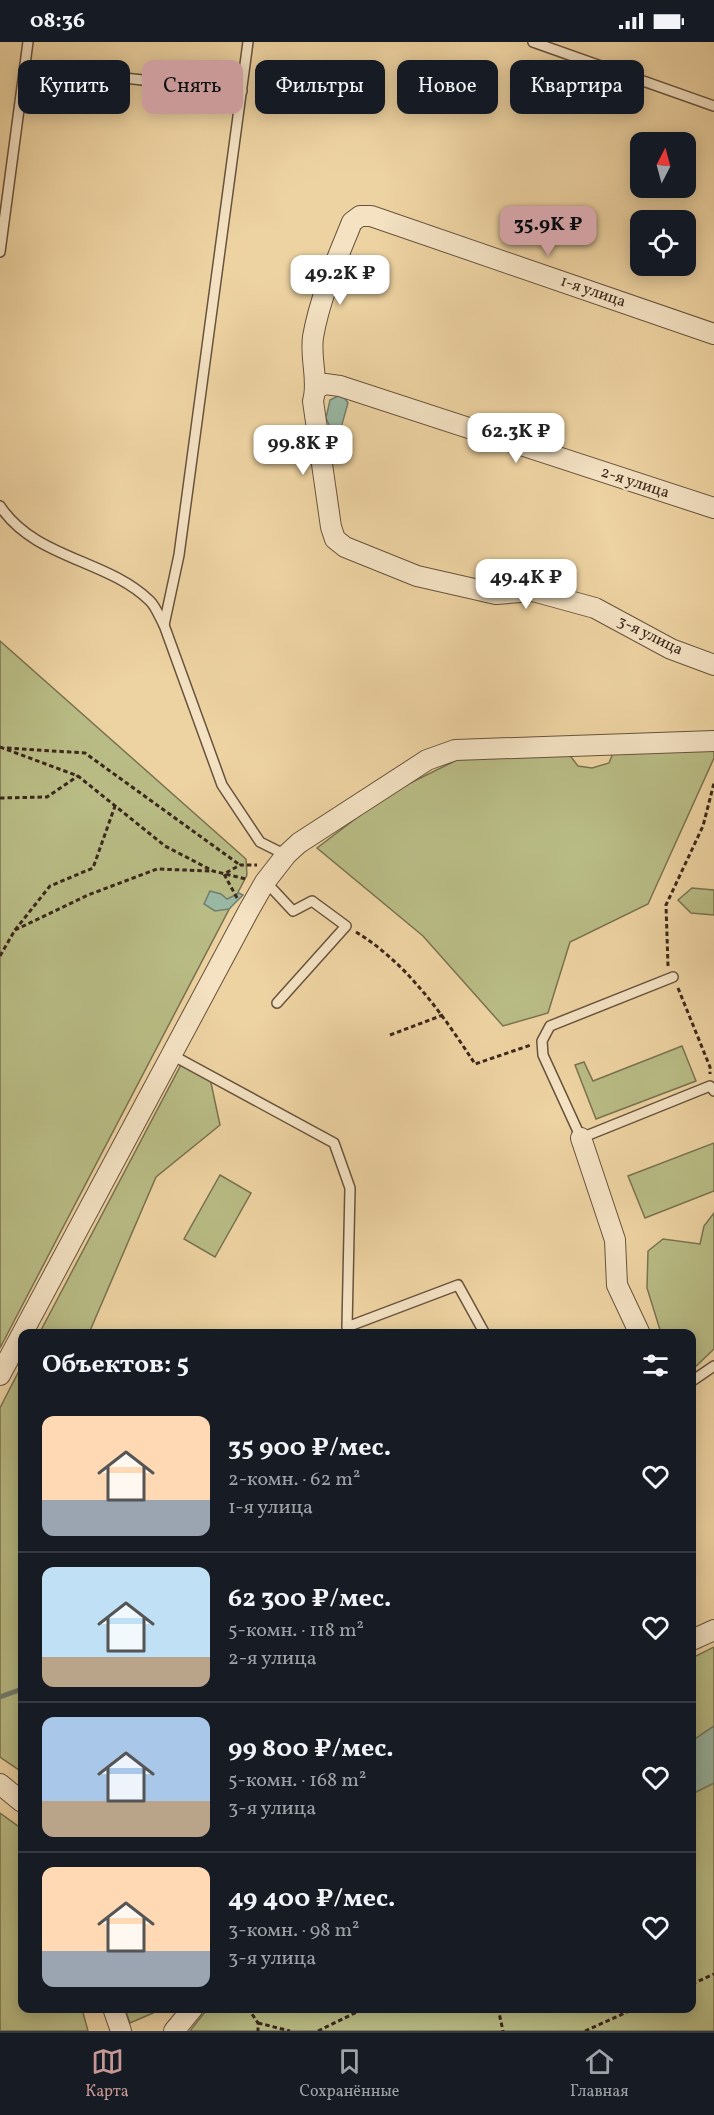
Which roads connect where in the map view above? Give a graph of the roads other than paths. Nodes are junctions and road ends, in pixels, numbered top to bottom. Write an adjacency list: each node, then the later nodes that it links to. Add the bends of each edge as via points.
1 (28, 42): 4 (lane)
2 (248, 42): 5 (lane)
3 (532, 42): 6 (lane)
4 (25, 60)
5 (243, 83)
6 (714, 106)
7 (18, 113): 9 (lane)
8 (239, 114): 14 (lane, via 179,555)
9 (0, 252)
10 (714, 334): 11 (street, 1-я улица, via 370,216 360,216 351,222 324,294 313,337 311,366)
11 (316, 388): 13 (street, 2-я улица, via 325,384 340,386); 15 (street, 3-я улица, via 313,401 331,527 335,539 345,547 417,576 496,594 533,591 595,609)
12 (0, 506): 14 (lane, via 10,521 39,543 126,583 152,603)
13 (714, 508)
14 (164, 625): 17 (lane, via 222,785 260,842)
15 (714, 665)
16 (714, 741): 17 (street, via 465,749 427,760 348,810)
17 (283, 859): 18 (street)
18 (266, 882): 20 (lane, via 292,910 312,901 346,926); 21 (street)
19 (673, 977): 23 (lane, via 550,1026 542,1041 543,1055)
20 (278, 1003)
21 (172, 1055): 24 (street); 25 (lane, via 334,1143 350,1188)
22 (712, 1089): 23 (lane)
23 (581, 1138): 28 (street, via 615,1240 617,1285)
24 (25, 1329)
25 (347, 1329)
26 (349, 1329): 27 (lane, via 458,1285)
27 (482, 1329)
28 (638, 1329)
29 (18, 1342): 31 (street)
30 (714, 1366): 32 (lane)
31 (0, 1375)
32 (696, 1378)
33 (714, 1630): 34 (street)
34 (696, 1638)
35 (0, 1784): 36 (street)
36 (18, 1799)
37 (115, 2013): 39 (street)
38 (189, 2013): 40 (street)
39 (121, 2031)
40 (174, 2031)

